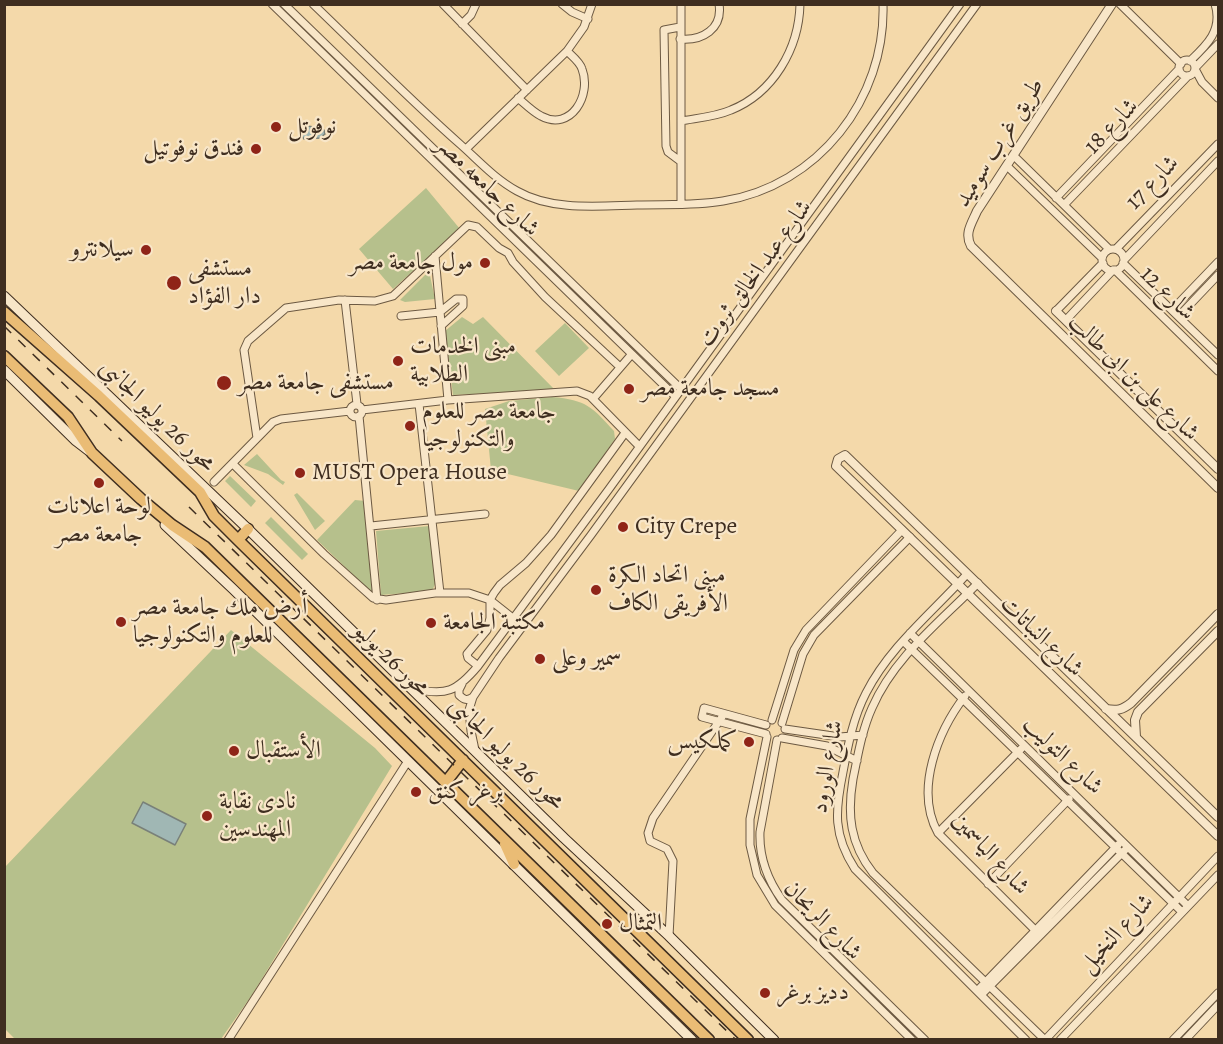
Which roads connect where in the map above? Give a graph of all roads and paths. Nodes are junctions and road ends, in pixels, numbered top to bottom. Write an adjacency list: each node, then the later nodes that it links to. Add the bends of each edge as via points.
1 (272, 4): 59 (street, شارع جامعه مصر)
2 (284, 4): 65 (street, شارع جامعه مصر)
3 (313, 4): 33 (street)
4 (443, 4): 18 (street)
5 (476, 4): 18 (street)
6 (562, 4): 17 (street)
7 (592, 4): 17 (street)
8 (681, 4): 19 (street)
9 (719, 4): 20 (street, via 718,21 712,31 692,40)
10 (800, 4): 31 (street, via 795,39 786,60 757,96 730,111)
11 (883, 4): 39 (street, via 882,36 874,70 855,113 823,154 802,171 766,190 724,201)
12 (960, 4): 65 (street, شارع عبد الخالق ثروت)
13 (977, 4): 108 (street, شارع عبد الخالق ثروت)
14 (1112, 4): 34 (street, طريق غرب سوميد)
15 (1120, 4): 24 (street)
16 (1215, 4): 23 (street, via 1218,22 1213,36)
17 (588, 19): 22 (street)
18 (462, 24): 28 (street)
19 (680, 27): 20 (street); 35 (street, via 664,30 666,146)
20 (681, 39): 31 (street)
21 (1218, 44): 25 (street)
22 (567, 51): 28 (street); 29 (street, via 584,74 584,94 576,110 568,116 550,119)
23 (1190, 61): 24 (street); 25 (street)
24 (1180, 66): 26 (street, via 1183,75); 38 (street, شارع 18)
25 (1195, 68): 26 (street); 27 (street)
26 (1189, 76): 27 (street); 40 (street, شارع 18)
27 (1202, 82): 30 (street)
28 (527, 90): 29 (street)
29 (518, 98): 33 (street)
30 (1218, 98)
31 (681, 121): 35 (street)
32 (1218, 144): 41 (street, شارع 17)
33 (466, 149): 39 (street, via 503,182 545,203)
34 (1014, 156): 37 (street, طريق غرب سوميد); 38 (street)
35 (680, 161): 39 (street)
36 (1218, 161): 44 (street, شارع 17)
37 (1007, 166): 43 (street); 57 (street, طريق غرب سوميد, via 977,211 968,241)
38 (1056, 198): 40 (street)
39 (681, 204)
40 (1064, 205): 41 (street)
41 (1113, 249): 43 (street, via 1106,252); 44 (street, via 1121,252)
42 (435, 256): 49 (street, via 393,296 375,301); 53 (street); 62 (street, via 465,226 473,225 508,253 545,297)
43 (1103, 261): 46 (street, via 1108,269); 51 (street)
44 (1123, 261): 46 (street); 50 (street, شارع 12)
45 (1218, 262): 50 (street)
46 (1114, 270): 56 (street); 64 (street, شارع 12)
47 (1218, 275): 55 (street)
48 (4, 296): 71 (main road, محور 26 يوليو الجانبى)
49 (345, 300): 70 (street); 73 (street, via 286,308 245,345)
50 (1172, 310): 55 (street, شارع 12)
51 (1056, 311): 56 (street, شارع على بن ابى طالب)
52 (4, 312): 71 (highway, محور 26 يوليو)
53 (440, 312): 54 (street); 58 (street); 58 (street, via 456,299 463,299 463,306)
54 (400, 316)
55 (1179, 316): 60 (street, شارع 12)
56 (1066, 320): 77 (street, شارع على بن ابى طالب)
57 (1047, 321): 79 (street, شارع على بن ابى طالب)
58 (441, 326): 68 (street)
59 (631, 355): 62 (street); 66 (street, شارع جامعه مصر)
60 (1218, 355)
61 (4, 356): 75 (highway, محور 26 يوليو, via 68,417)
62 (620, 367): 67 (street)
63 (4, 370): 75 (main road)
64 (1218, 371)
65 (681, 389): 66 (street, شارع عبد الخالق ثروت)
66 (675, 396): 74 (street, شارع عبد الخالق ثروت)
67 (593, 399): 68 (street, via 582,392 563,391); 72 (street)
68 (448, 400): 69 (street)
69 (419, 404): 70 (street); 81 (street)
70 (359, 410): 73 (street, via 352,416 350,411 281,419); 82 (street)
71 (138, 429): 83 (main road, محور 26 يوليو الجانبى); 86 (highway, محور 26 يوليو, via 200,492 214,516)
72 (625, 433): 74 (street); 94 (street, via 551,535)
73 (257, 438): 76 (street)
74 (639, 446): 98 (street, شارع عبد الخالق ثروت)
75 (92, 453): 89 (highway, محور 26 يوليو, via 172,525 206,547)
76 (233, 464): 78 (street); 93 (street)
77 (1218, 469)
78 (214, 482)
79 (1218, 488)
80 (485, 514): 81 (street)
81 (431, 519): 82 (street); 91 (street)
82 (371, 526): 93 (street)
83 (248, 529): 86 (highway); 106 (main road, محور 26 يوليو الجانبى)
84 (902, 530): 85 (street, شارع النباتات); 87 (street, شارع النباتات, via 836,466 838,459 845,455); 95 (street)
85 (909, 537): 90 (street, شارع النباتات); 97 (street)
86 (238, 540): 124 (highway, محور 26 يوليو)
87 (968, 574): 88 (street, شارع النباتات); 90 (street, شارع الورود)
88 (978, 583): 92 (street, شارع الورود); 110 (street, شارع النباتات)
89 (236, 584): 125 (main road); 127 (highway, محور 26 يوليو)
90 (958, 584): 92 (street, شارع النباتات); 100 (street, شارع الورود)
91 (440, 593): 93 (street); 94 (street, via 469,593)
92 (968, 593): 102 (street, شارع الورود); 132 (street, شارع النباتات)
93 (377, 600)
94 (490, 600): 98 (street); 104 (street, via 487,630 467,654)
95 (822, 611): 97 (street); 113 (street, via 794,650)
96 (1218, 614): 110 (street, via 1124,709)
97 (829, 618): 114 (street, via 803,654)
98 (514, 619): 104 (street, شارع عبد الخالق ثروت)
99 (1218, 631): 118 (street, via 1138,712)
100 (910, 633): 101 (street, شارع الورود); 102 (street, شارع التوليب)
101 (903, 641): 103 (street, شارع التوليب); 117 (street, شارع الورود, via 870,685)
102 (918, 641): 103 (street, شارع الورود); 107 (street, شارع التوليب)
103 (911, 648): 109 (street, شارع التوليب); 115 (street, شارع الورود, via 878,695)
104 (478, 666): 105 (street, شارع عبد الخالق ثروت)
105 (462, 684): 106 (street, via 429,693); 108 (street, via 459,695 468,700)
106 (408, 687): 121 (main road, محور 26 يوليو الجانبى)
107 (969, 692): 109 (street, شارع الياسمين); 120 (street, شارع التوليب)
108 (473, 697): 121 (street, شارع عبد الخالق ثروت, via 469,720)
109 (963, 699): 122 (street, شارع التوليب); 131 (street, شارع الياسمين, via 943,730 932,765 930,801)
110 (1106, 709): 118 (street, شارع النباتات)
111 (724, 714): 112 (street); 112 (street, via 704,708 702,717); 113 (street)
112 (719, 722): 116 (street); 153 (street, via 653,818 648,833 650,841 667,849 673,861)
113 (769, 723): 114 (street, via 778,720); 116 (street)
114 (784, 726): 117 (street); 119 (street)
115 (863, 735): 117 (street); 126 (street, شارع الورود)
116 (767, 736): 119 (street); 140 (street, شارع الريحان, via 750,819)
117 (850, 737): 123 (street, شارع الورود)
118 (1136, 737): 130 (street, شارع النباتات)
119 (780, 739): 123 (street, via 826,746); 139 (street, شارع الريحان, via 761,820)
120 (1024, 746): 122 (street); 128 (street, شارع التوليب)
121 (476, 752): 153 (main road, محور 26 يوليو الجانبى)
122 (1018, 752): 129 (street, شارع التوليب); 131 (street)
123 (846, 754): 126 (street); 145 (street, شارع الورود, via 837,800 837,826 847,856)
124 (463, 760): 127 (highway); 162 (highway, محور 26 يوليو)
125 (408, 761): 141 (main road); 159 (street)
126 (857, 761): 143 (street, شارع الورود, via 850,824 864,862)
127 (446, 782): 133 (highway, محور 26 يوليو)
128 (1074, 795): 129 (street); 134 (street, شارع التوليب)
129 (1067, 801): 136 (street, شارع التوليب); 144 (street)
130 (1218, 817)
131 (938, 833): 144 (street, شارع الياسمين)
132 (1218, 836)
133 (503, 838): 141 (highway); 161 (highway, محور 26 يوليو)
134 (1122, 841): 135 (street, شارع التوليب); 136 (street)
135 (1128, 847): 137 (street); 147 (street, شارع التوليب)
136 (1116, 848): 137 (street, شارع التوليب); 152 (street)
137 (1122, 854): 148 (street, شارع التوليب); 152 (street)
138 (1218, 855): 147 (street, شارع النخيل)
139 (761, 856): 140 (street); 165 (street, شارع الريحان, via 765,872 782,900)
140 (752, 858): 164 (street, شارع الريحان, via 757,875 775,904)
141 (514, 864): 160 (main road)
142 (1218, 875): 150 (street, شارع النخيل)
143 (880, 880): 145 (street); 146 (street, شارع الورود)
144 (988, 884): 152 (street, شارع الياسمين)
145 (872, 887): 149 (street, شارع الورود)
146 (897, 897): 149 (street); 154 (street, شارع الورود)
147 (1178, 897): 148 (street, شارع النخيل); 150 (street, شارع التوليب)
148 (1172, 903): 151 (street, شارع التوليب); 158 (street, شارع النخيل)
149 (889, 904): 155 (street, شارع الورود)
150 (1188, 906): 151 (street, شارع النخيل)
151 (1182, 912): 167 (street, شارع النخيل)
152 (1038, 933): 154 (street)
153 (669, 936): 163 (main road, محور 26 يوليو الجانبى)
154 (987, 985): 155 (street); 158 (street, شارع الورود)
155 (979, 993): 166 (street, شارع الورود)
156 (1218, 993): 168 (street)
157 (1218, 1005): 169 (street)
158 (1045, 1039)
159 (228, 1040)
160 (692, 1040)
161 (709, 1040)
162 (748, 1040)
163 (774, 1040)
164 (912, 1040)
165 (925, 1040)
166 (1026, 1040)
167 (1060, 1040)
168 (1173, 1040)
169 (1185, 1040)

